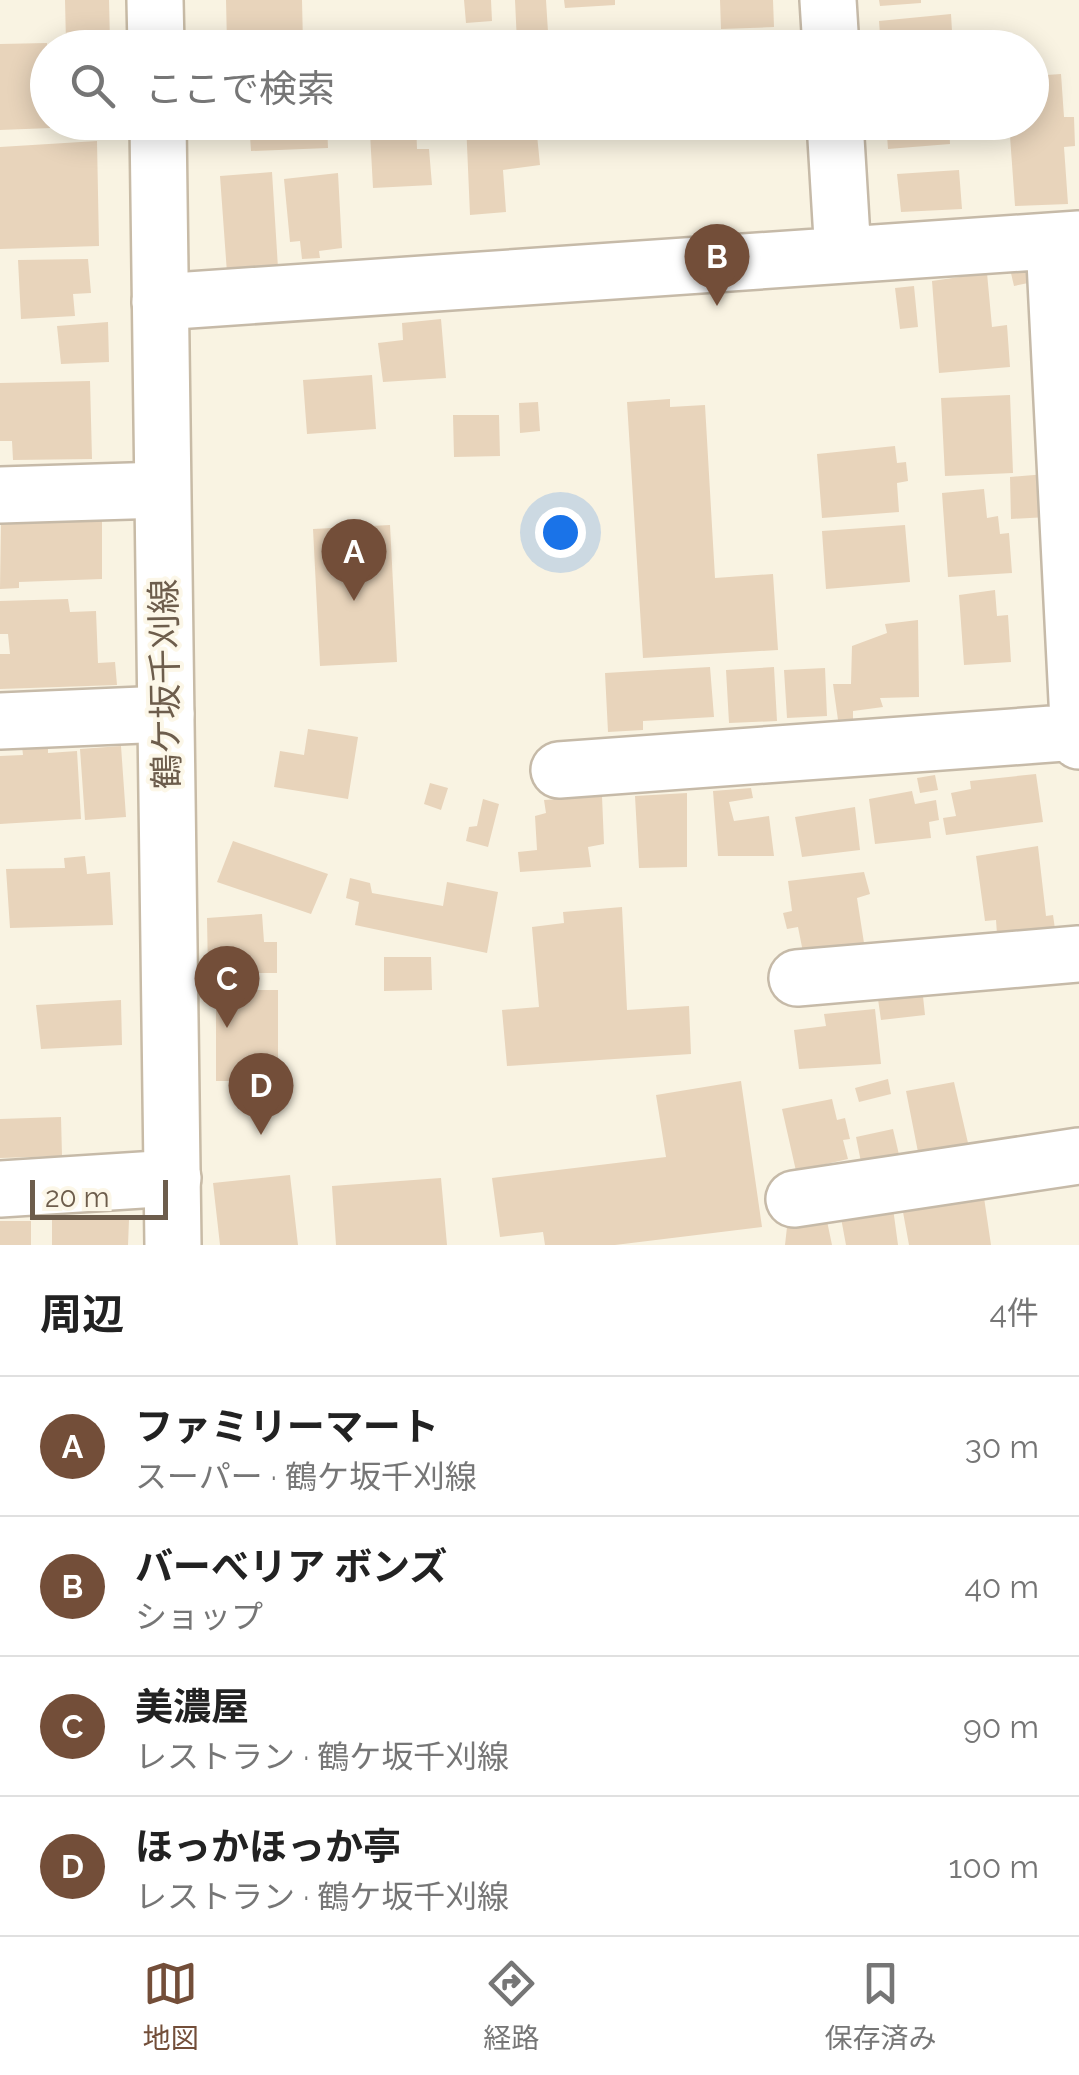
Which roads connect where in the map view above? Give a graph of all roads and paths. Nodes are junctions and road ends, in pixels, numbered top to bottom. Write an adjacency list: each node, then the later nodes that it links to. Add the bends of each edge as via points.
1 (156, 0): 3 (street)
2 (828, 0): 4 (street)
3 (156, 30)
4 (830, 30)
5 (158, 140): 9 (street, 鶴ケ坂千刈線)
6 (837, 140): 8 (street)
7 (1066, 240): 8 (street); 12 (street)
8 (844, 255): 9 (street)
9 (160, 302): 10 (street, 鶴ケ坂千刈線)
10 (162, 490): 11 (street); 13 (street, 鶴ケ坂千刈線)
11 (0, 495)
12 (1077, 655): 15 (street)
13 (166, 714): 14 (street); 21 (street, 鶴ケ坂千刈線)
14 (0, 722)
15 (1078, 732): 16 (street); 17 (street)
16 (1079, 742)
17 (559, 770)
18 (1079, 954): 19 (street)
19 (797, 978)
20 (1079, 1156): 23 (street)
21 (172, 1178): 22 (street); 24 (street, 鶴ケ坂千刈線)
22 (0, 1189)
23 (794, 1199)
24 (173, 1245)

